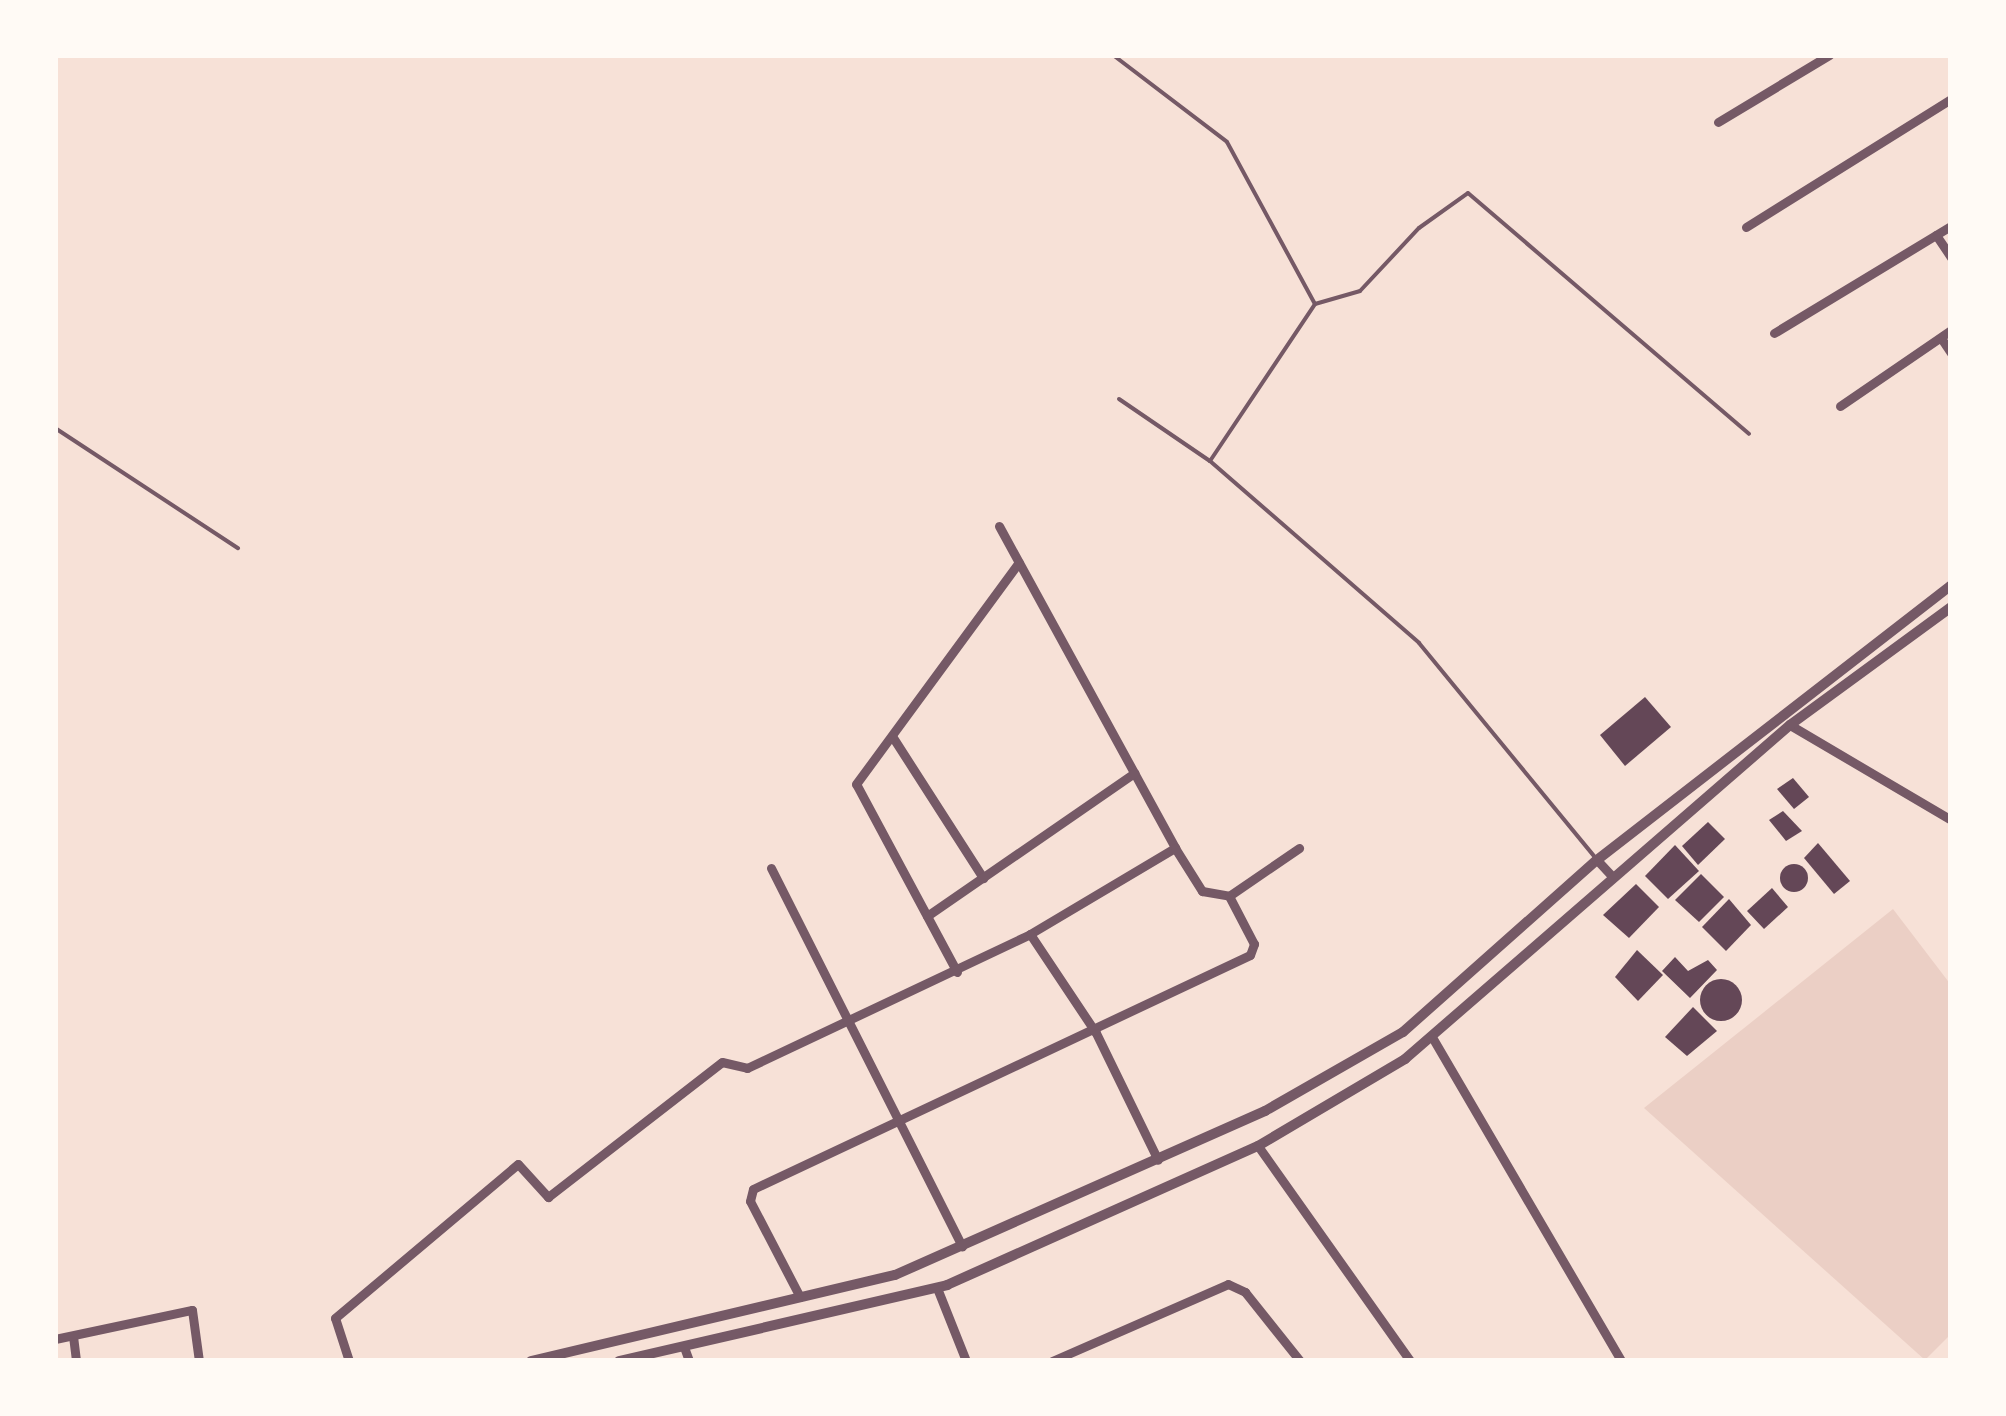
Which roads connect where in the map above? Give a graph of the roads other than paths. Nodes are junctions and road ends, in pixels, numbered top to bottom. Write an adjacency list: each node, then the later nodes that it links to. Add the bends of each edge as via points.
1 (1113, 55): 9 (lane, via 1228,142)
2 (1829, 55): 4 (street)
3 (1951, 100): 6 (street)
4 (1718, 122)
5 (1951, 226): 7 (street)
6 (1746, 227)
7 (1936, 235): 8 (street); 11 (street)
8 (1951, 257)
9 (1315, 304): 17 (lane, via 1360,290 1419,228 1468,193); 18 (lane)
10 (1951, 330): 12 (street)
11 (1774, 333)
12 (1941, 338): 13 (street); 15 (street)
13 (1951, 353)
14 (1119, 399): 18 (lane)
15 (1840, 406)
16 (55, 428): 20 (lane)
17 (1749, 434)
18 (1210, 461): 30 (lane, via 1420,643)
19 (999, 526): 21 (street)
20 (238, 548)
21 (1019, 562): 25 (street); 26 (street)
22 (1951, 585): 30 (street)
23 (1951, 607): 24 (street)
24 (1790, 725): 27 (street); 32 (street)
25 (892, 736): 33 (street); 35 (street, via 856,784)
26 (1134, 773): 28 (street); 33 (street)
27 (1951, 820)
28 (1176, 848): 34 (street, via 1202,892); 36 (street)
29 (1298, 848): 34 (street)
30 (1596, 860): 32 (street); 43 (street, via 1392,1040)
31 (771, 868): 38 (street)
32 (1613, 876): 40 (street)
33 (983, 878): 35 (street)
34 (1229, 896): 39 (street, via 1254,944 1250,955)
35 (928, 916): 37 (street)
36 (1030, 934): 37 (street); 39 (street)
37 (958, 972): 38 (street)
38 (851, 1021): 41 (street); 52 (street, via 748,1068 722,1062 548,1197 518,1164 335,1318)
39 (1096, 1033): 41 (street); 43 (street)
40 (1432, 1037): 42 (street); 60 (street)
41 (900, 1121): 44 (street); 46 (street, via 750,1192)
42 (1258, 1146): 45 (street); 59 (street)
43 (1158, 1160): 44 (street)
44 (962, 1246): 46 (street, via 895,1275)
45 (937, 1288): 49 (street); 56 (street)
46 (800, 1297): 53 (street)
47 (74, 1336): 48 (street); 50 (street); 51 (street, via 192,1310)
48 (55, 1338)
49 (684, 1348): 54 (street); 55 (street)
50 (76, 1361)
51 (198, 1361)
52 (349, 1361)
53 (531, 1361)
54 (619, 1361)
55 (689, 1361)
56 (966, 1361)
57 (1052, 1361): 58 (street, via 1228,1284)
58 (1300, 1361)
59 (1410, 1361)
60 (1621, 1361)

